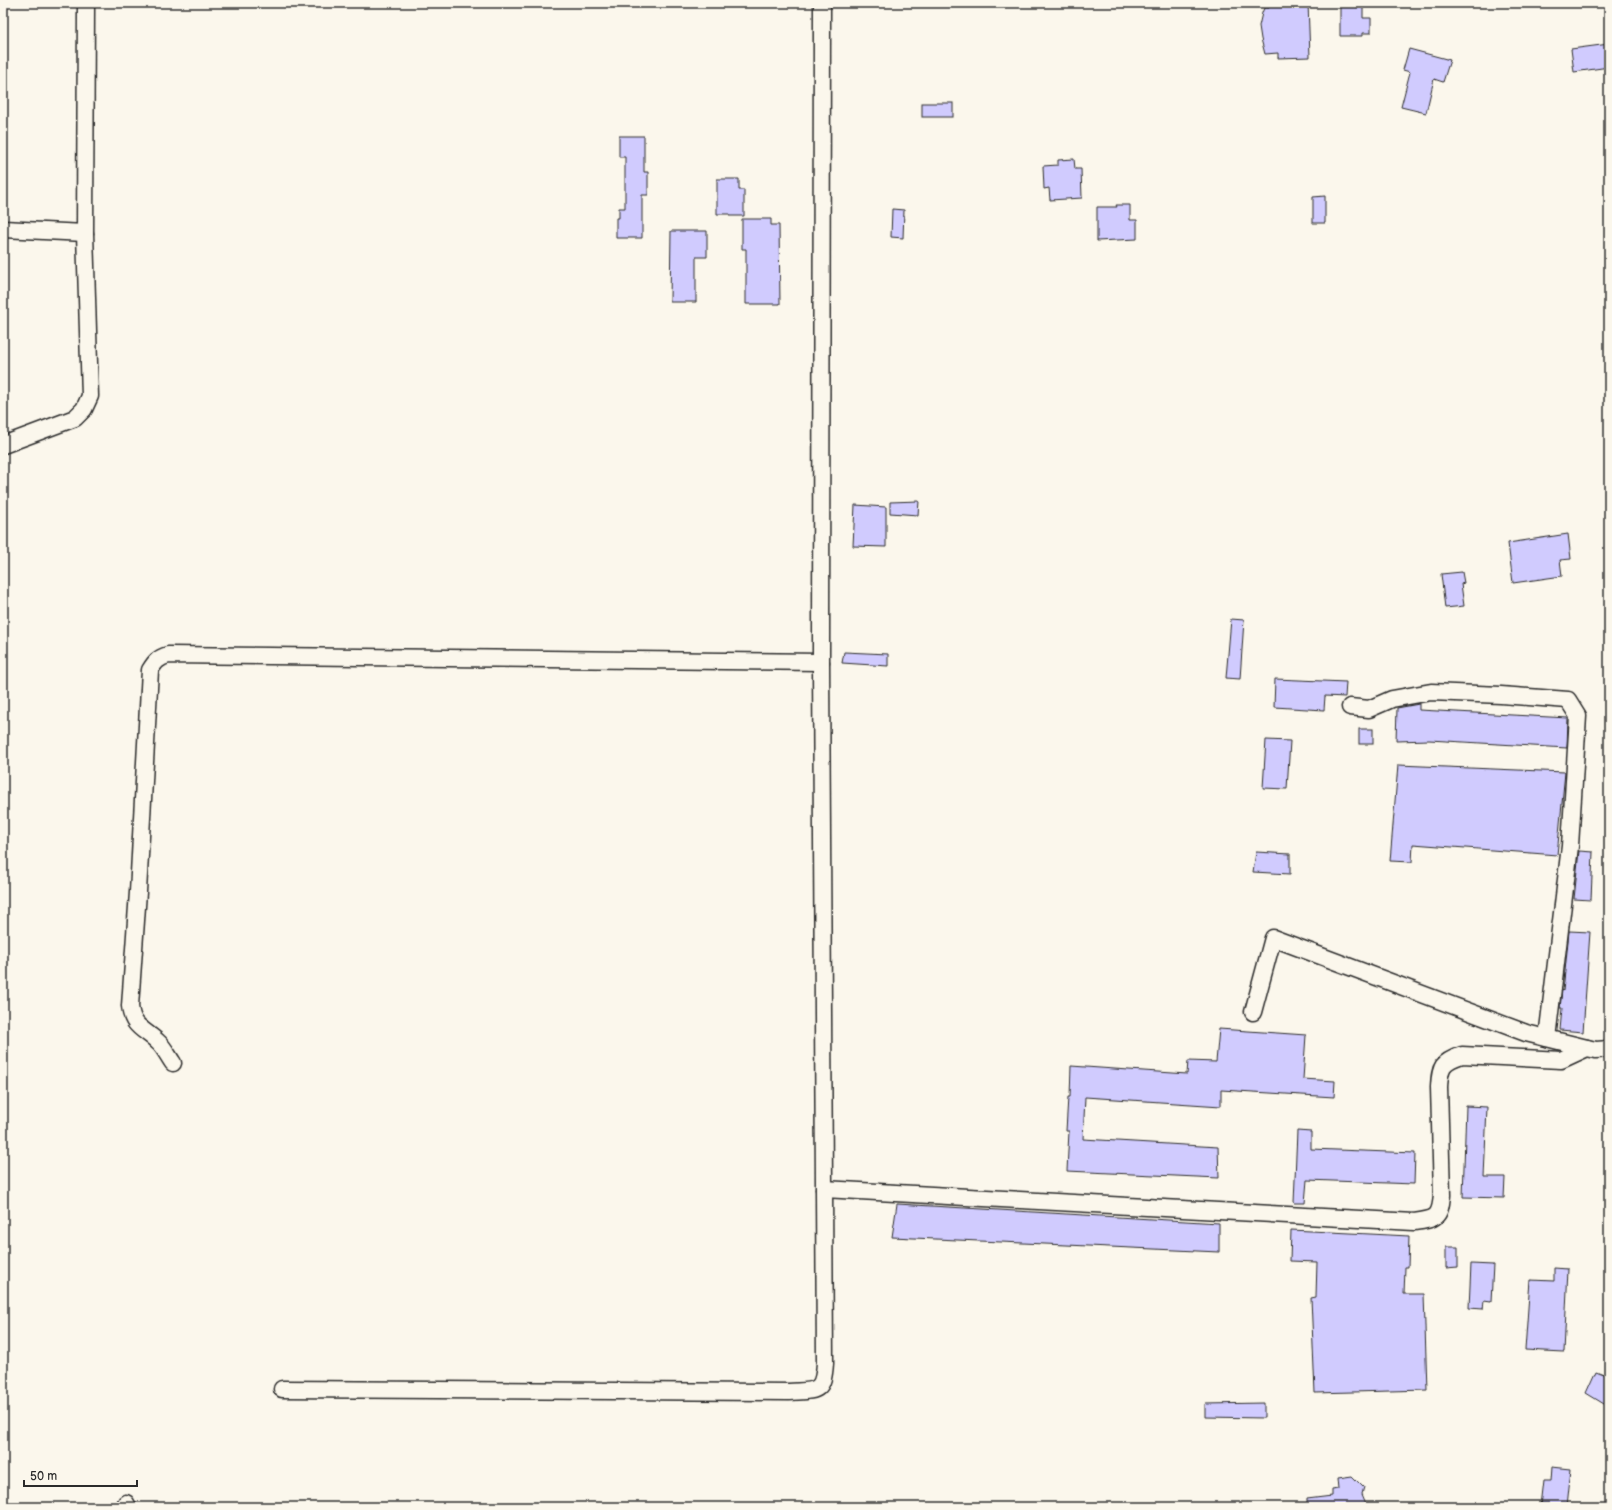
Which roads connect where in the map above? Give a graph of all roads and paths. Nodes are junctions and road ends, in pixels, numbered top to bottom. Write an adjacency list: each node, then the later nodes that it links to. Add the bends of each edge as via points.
1 (86, 3): 4 (street)
2 (822, 3): 6 (street)
3 (3, 229): 4 (street)
4 (85, 233): 5 (street, via 90,396 84,409 75,418)
5 (3, 445)
6 (821, 662): 12 (street, via 168,655 160,657 150,670 130,1006 131,1016 140,1028 159,1043); 13 (street)
7 (1350, 707): 9 (street, via 1369,709 1392,699 1431,692 1568,700 1578,716 1570,846)
8 (1252, 1012): 9 (street, via 1273,938 1526,1033)
9 (1547, 1038): 10 (street)
10 (1587, 1048): 11 (street); 13 (street, via 1561,1060 1462,1055 1448,1059 1440,1071 1439,1087 1441,1211 1432,1220 1414,1222)
11 (1609, 1048)
12 (173, 1063)
13 (824, 1189): 14 (street, via 824,1379 822,1384 813,1390 781,1392)
14 (282, 1389)

